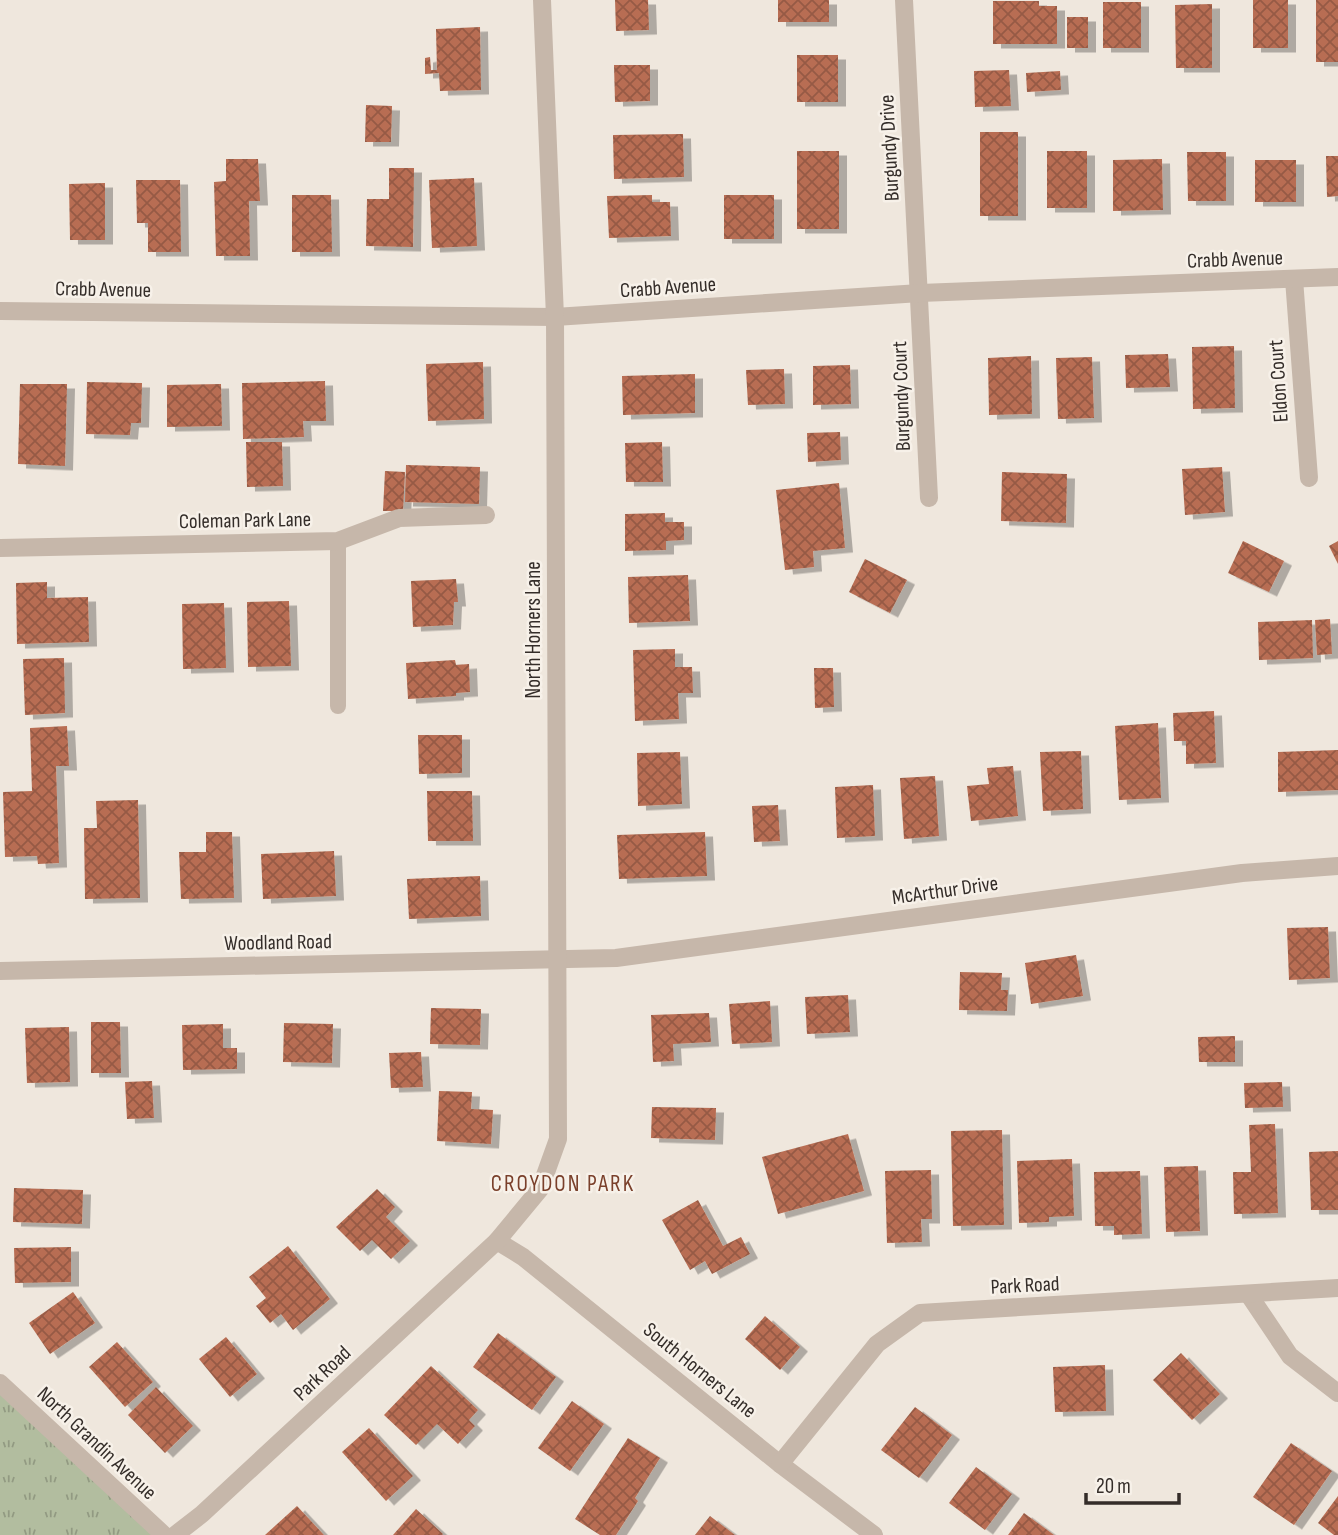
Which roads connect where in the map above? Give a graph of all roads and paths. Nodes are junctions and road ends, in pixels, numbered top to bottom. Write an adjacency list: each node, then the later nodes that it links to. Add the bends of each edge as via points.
1 (542, 0): 7 (street, North Horners Lane)
2 (904, 0): 5 (street, Burgundy Drive)
3 (1338, 277): 4 (street, Crabb Avenue)
4 (1294, 279): 5 (street, Crabb Avenue); 8 (street, Eldon Court)
5 (920, 293): 7 (street, Crabb Avenue); 9 (street, Burgundy Court)
6 (0, 311): 7 (street, Crabb Avenue)
7 (555, 317): 15 (street, North Horners Lane)
8 (1309, 478)
9 (929, 498)
10 (486, 515): 11 (street, Coleman Park Lane, via 399,518)
11 (338, 541): 12 (street, Coleman Park Lane); 13 (lane)
12 (0, 548)
13 (338, 706)
14 (1338, 866): 15 (street, McArthur Drive, via 1242,873 616,958)
15 (558, 958): 16 (street, Woodland Road); 17 (street, North Horners Lane, via 558,1139 540,1189)
16 (0, 971)
17 (497, 1241): 22 (street, South Horners Lane, via 523,1257); 24 (street, Park Road)
18 (1338, 1288): 19 (street, Park Road)
19 (1249, 1295): 21 (street, via 1290,1356); 22 (street, Park Road, via 920,1313 877,1345)
20 (0, 1384): 23 (street, North Grandin Avenue)
21 (1338, 1393)
22 (780, 1464): 25 (street, South Horners Lane)
23 (164, 1535)
24 (175, 1535)
25 (874, 1535)

